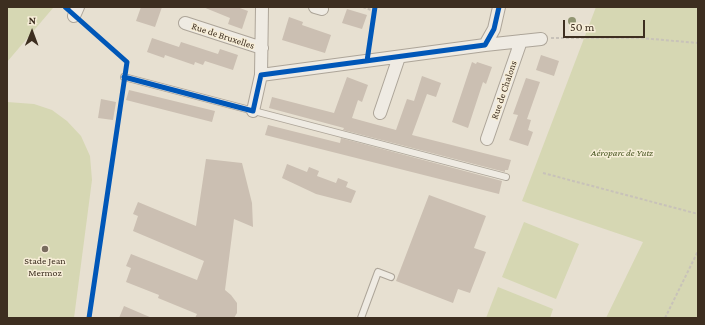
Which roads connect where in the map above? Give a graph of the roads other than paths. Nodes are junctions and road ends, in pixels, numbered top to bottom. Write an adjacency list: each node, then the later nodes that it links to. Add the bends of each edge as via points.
1 (262, 7): 7 (street)
2 (498, 7): 6 (street, via 494,29)
3 (185, 23): 7 (street, Rue de Bruxelles)
4 (542, 39): 5 (street)
5 (521, 41): 6 (street); 13 (street, Rue de Chalons)
6 (485, 45): 8 (street)
7 (262, 48): 9 (street)
8 (399, 57): 9 (street); 12 (street)
9 (261, 75): 11 (street)
10 (124, 77): 11 (lane)
11 (253, 111): 14 (lane)
12 (380, 113)
13 (487, 139)
14 (506, 177)
15 (391, 277): 16 (lane, via 378,272)
16 (361, 318)

